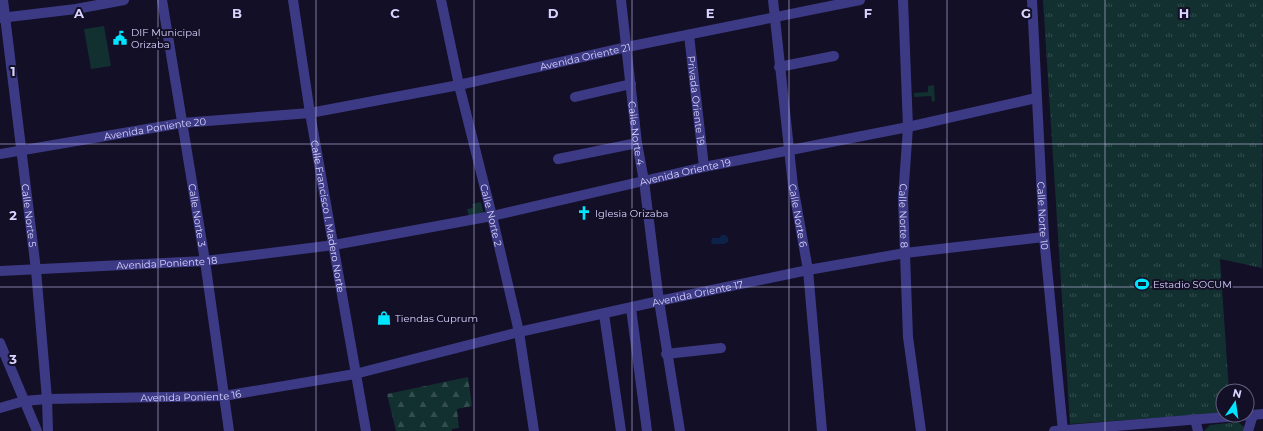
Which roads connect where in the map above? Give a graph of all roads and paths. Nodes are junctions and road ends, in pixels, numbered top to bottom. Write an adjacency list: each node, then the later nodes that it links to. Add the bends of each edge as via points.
1 (3, 0): 11 (street, Calle Norte 5)
2 (124, 0): 11 (street)
3 (162, 0): 22 (street, Calle Norte 3)
4 (293, 0): 21 (street, Calle Francisco I. Madero Norte)
5 (441, 0): 17 (street, Calle Norte 2)
6 (623, 0): 14 (street, Calle Norte 4)
7 (773, 0): 12 (street, Calle Norte 6)
8 (860, 0): 12 (street, Avenida Oriente 21)
9 (903, 0): 23 (street, Calle Norte 8)
10 (1032, 0): 20 (street, Calle Norte 10)
11 (3, 18): 26 (street, Calle Norte 5)
12 (774, 18): 13 (street, Avenida Oriente 21); 16 (street, Calle Norte 6)
13 (689, 35): 14 (street, Avenida Oriente 21); 29 (street, Privada Oriente 19)
14 (627, 47): 17 (street, Avenida Oriente 21); 18 (street, Calle Norte 4)
15 (834, 56): 16 (street)
16 (779, 67): 25 (street, Calle Norte 6)
17 (459, 84): 21 (street, Avenida Oriente 21); 31 (street, Calle Norte 2)
18 (631, 84): 19 (street); 24 (street, Calle Norte 4)
19 (575, 97)
20 (1036, 98): 23 (street, Avenida Oriente 19); 32 (street, Calle Norte 10)
21 (310, 113): 22 (street, Avenida Poniente 20); 33 (street, Calle Francisco I. Madero Norte)
22 (182, 123): 26 (street, Avenida Poniente 20); 35 (street, Calle Norte 3)
23 (908, 127): 25 (street, Avenida Oriente 19); 34 (street, Calle Norte 8, via 904,198)
24 (637, 143): 28 (street); 30 (street, Calle Norte 4)
25 (788, 150): 29 (street, Avenida Oriente 19); 37 (street, Calle Norte 6)
26 (22, 151): 27 (street, Avenida Poniente 20); 36 (street, Calle Norte 5)
27 (0, 154)
28 (558, 159)
29 (704, 167): 30 (street, Avenida Oriente 19)
30 (644, 181): 31 (street, Avenida Oriente 19); 39 (street, Calle Norte 4)
31 (492, 216): 33 (street, Avenida Oriente 19); 42 (street, Calle Norte 2)
32 (1044, 237): 34 (street, Avenida Oriente 17); 63 (street, Calle Norte 10)
33 (334, 245): 35 (street, Avenida Poniente 18); 46 (street, Calle Francisco I. Madero Norte)
34 (905, 253): 37 (street, Avenida Oriente 17); 62 (street, Calle Norte 8, via 908,336)
35 (205, 261): 36 (street, Avenida Poniente 18); 47 (street, Calle Norte 3)
36 (36, 270): 38 (street, Avenida Poniente 18); 48 (street, Calle Norte 5)
37 (808, 270): 39 (street, Avenida Oriente 17); 61 (street, Calle Norte 6)
38 (0, 271)
39 (659, 301): 40 (street, Avenida Oriente 17); 45 (street, Calle Norte 4)
40 (631, 308): 41 (street, Avenida Oriente 17); 59 (street)
41 (604, 314): 42 (street, Avenida Oriente 17); 58 (street)
42 (519, 332): 46 (street, Avenida Oriente 17); 57 (street, Calle Norte 2)
43 (0, 343): 49 (street)
44 (721, 348): 45 (street)
45 (666, 354): 60 (street, Calle Norte 4)
46 (355, 374): 47 (street, Avenida Poniente 16); 56 (street, Calle Francisco I. Madero Norte)
47 (224, 396): 48 (street, Avenida Poniente 16); 55 (street, Calle Norte 3)
48 (48, 399): 49 (street, Avenida Poniente 16); 54 (street, Calle Norte 5)
49 (24, 401): 50 (street, Avenida Poniente 16); 53 (street)
50 (0, 408)
51 (1258, 415): 52 (street); 65 (street)
52 (1196, 419): 63 (street); 64 (street)
53 (37, 431)
54 (48, 431)
55 (229, 431)
56 (366, 431)
57 (534, 431)
58 (621, 431)
59 (647, 431)
60 (680, 431)
61 (822, 431)
62 (921, 431)
63 (1060, 431)
64 (1198, 431)
65 (1248, 431)

